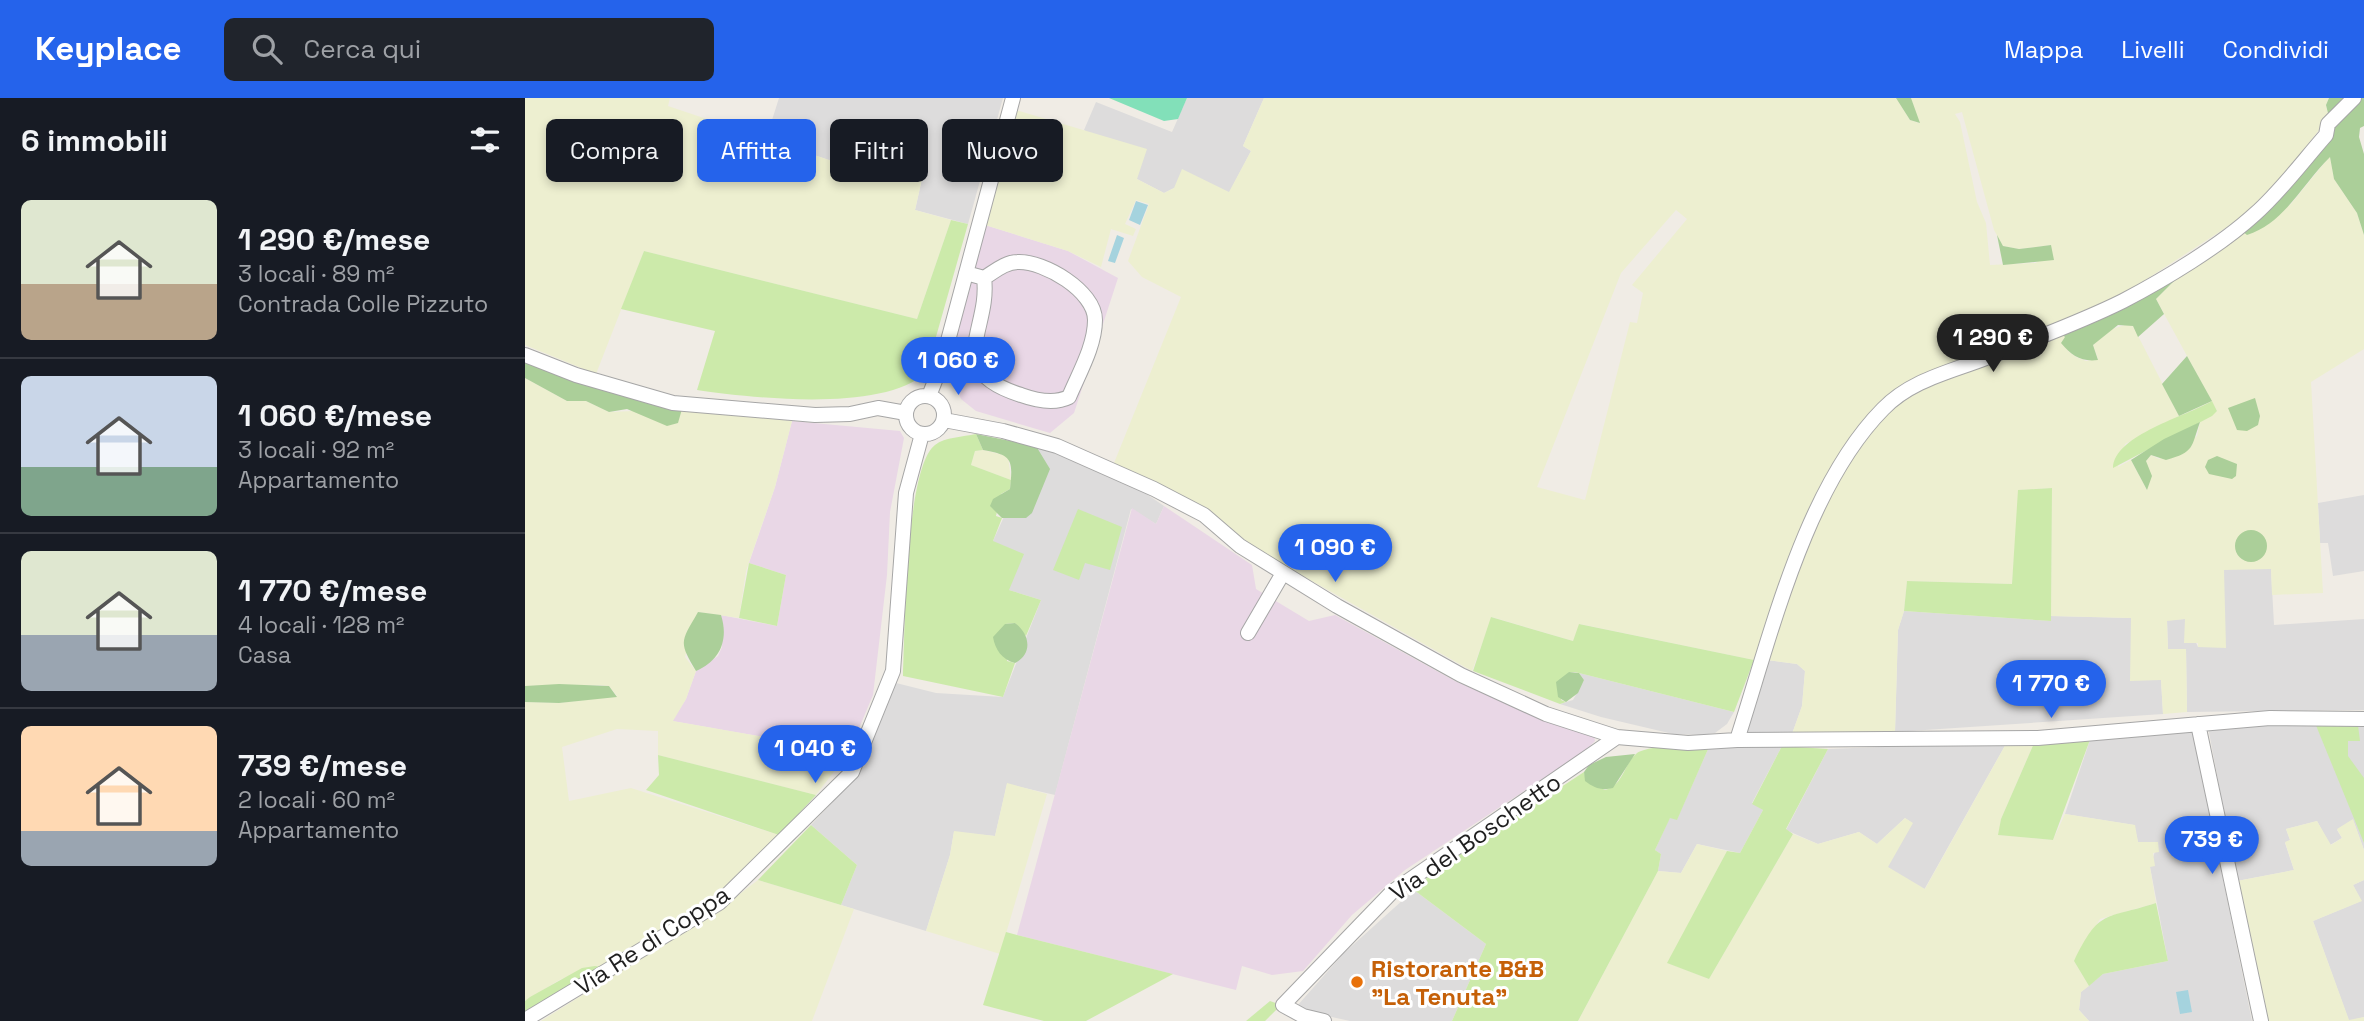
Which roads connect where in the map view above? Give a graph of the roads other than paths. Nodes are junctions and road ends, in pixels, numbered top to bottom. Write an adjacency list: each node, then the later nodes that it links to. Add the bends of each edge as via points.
1 (1013, 98): 3 (street)
2 (2354, 98): 15 (street, via 2257,213 2201,253 2123,301 1940,373 1884,407 1838,470 1798,552)
3 (966, 273): 4 (street); 6 (street)
4 (984, 278): 4 (street, via 1005,265 1032,264 1059,276 1092,304 1093,337 1069,397 1061,401 1021,395 999,386 978,369 973,352 987,298)
5 (525, 355): 7 (street, via 576,376 673,403 815,415 878,408)
6 (929, 396): 7 (street, via 913,399); 8 (street, via 940,402)
7 (906, 413): 9 (street, via 912,428)
8 (944, 420): 9 (street, via 938,429); 10 (street, via 1057,446 1102,464 1204,516)
9 (922, 434): 16 (street, Via Re di Coppa, via 906,493 893,671 852,772 719,903)
10 (1283, 573): 11 (street); 14 (street, via 1461,675 1546,714)
11 (1248, 633)
12 (2364, 719): 13 (street, via 2270,718)
13 (2198, 724): 15 (street, via 2038,738); 18 (street)
14 (1616, 737): 15 (street, via 1688,743); 17 (street, Via del Boschetto, via 1392,892 1283,1005)
15 (1737, 740)
16 (525, 1020)
17 (1324, 1021)
18 (2261, 1021)

